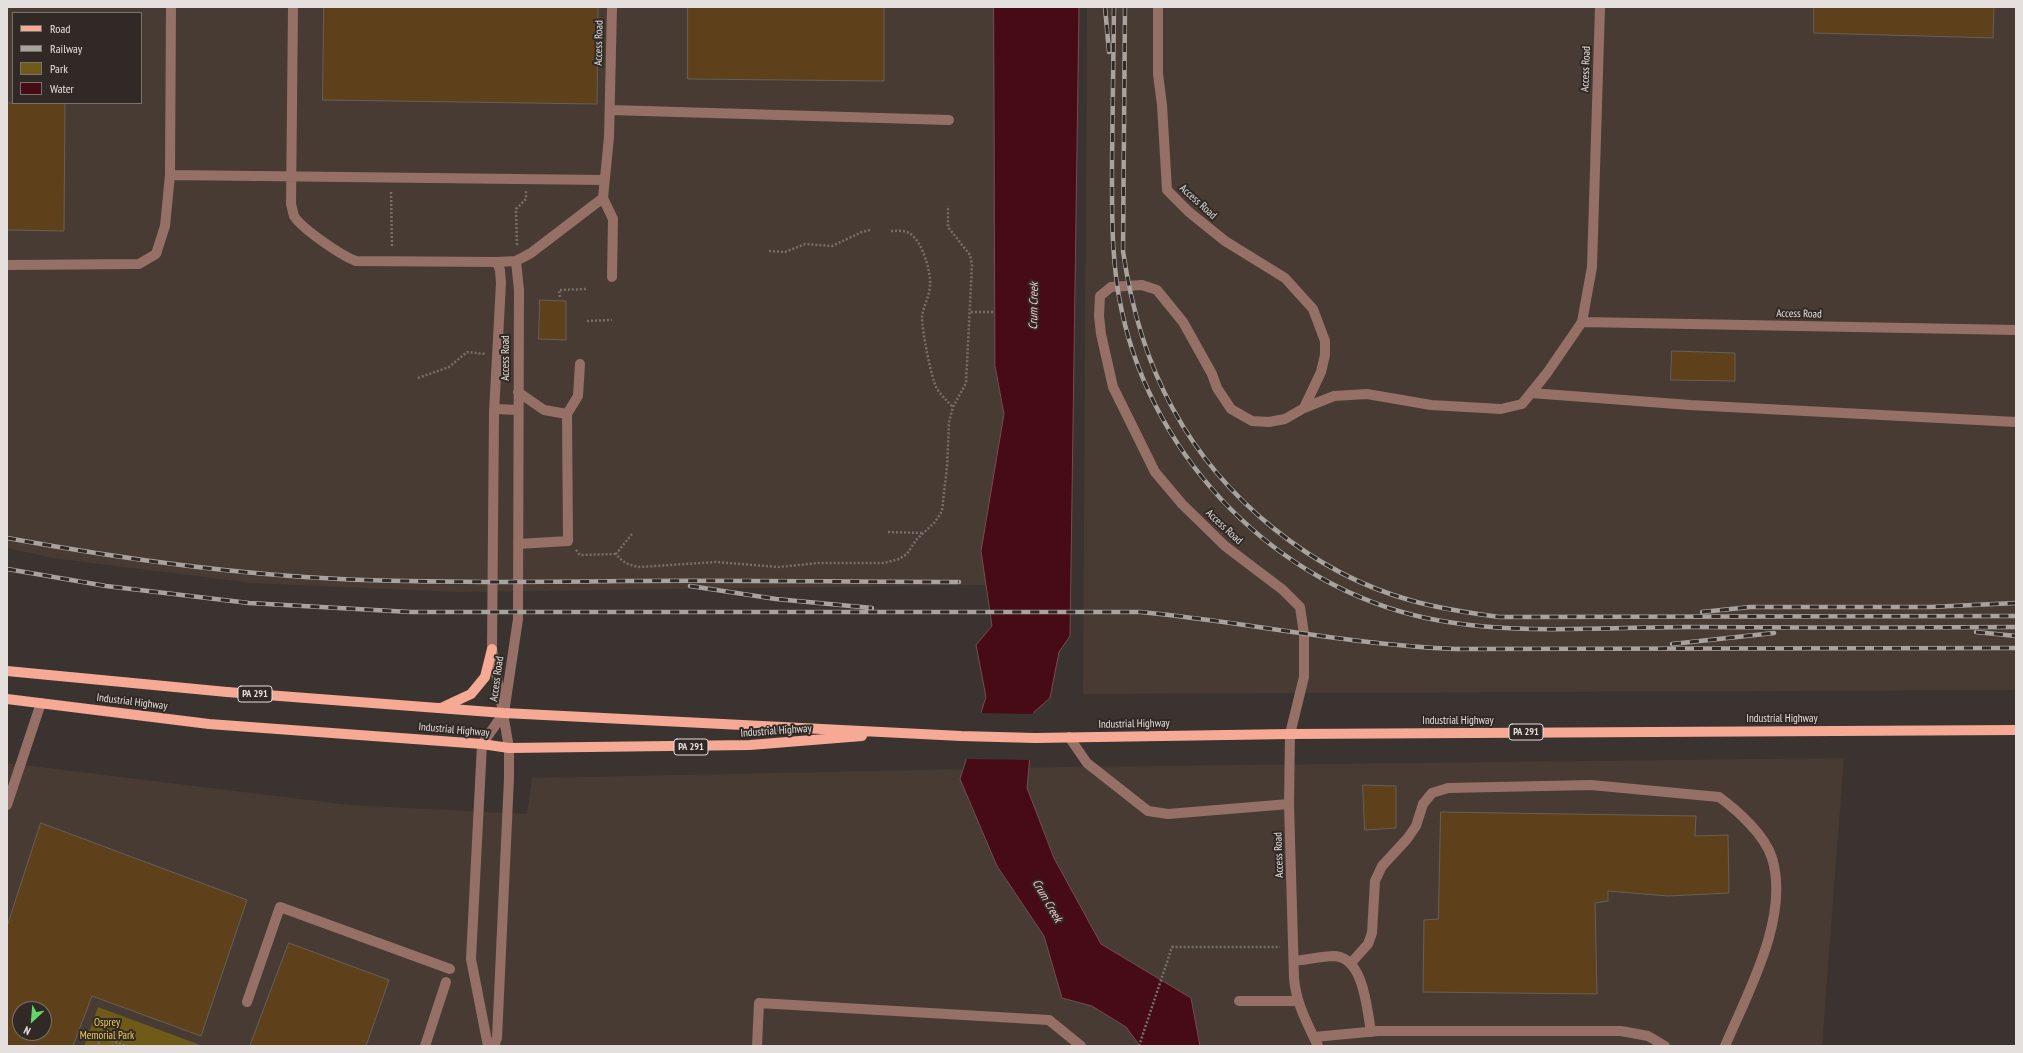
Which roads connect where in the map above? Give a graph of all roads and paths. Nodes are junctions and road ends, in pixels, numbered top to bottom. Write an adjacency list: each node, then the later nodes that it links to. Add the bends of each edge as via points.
1 (171, 7): 8 (lane)
2 (293, 7): 9 (lane)
3 (612, 7): 6 (lane, Access Road)
4 (1158, 7): 38 (lane, Access Road, via 1158,74 1167,190 1225,241 1285,278 1312,309 1325,341 1325,355 1321,372)
5 (1600, 7): 30 (lane, Access Road, via 1592,267)
6 (610, 110): 7 (lane); 10 (lane, Access Road)
7 (949, 120)
8 (170, 175): 9 (lane); 22 (lane, via 165,226 156,254 139,264)
9 (292, 176): 10 (lane); 21 (lane, via 290,204 295,216 302,225 348,258 356,261)
10 (604, 180): 13 (lane, Access Road)
11 (527, 189): 17 (path, via 526,199 516,209)
12 (391, 192): 18 (path)
13 (603, 198): 20 (lane, via 531,253); 23 (lane, via 613,219)
14 (948, 206): 26 (path, via 948,227 970,255)
15 (870, 230): 19 (path, via 832,246 805,244 785,252)
16 (891, 231): 37 (path, via 910,233 925,257 930,286 922,325 937,388)
17 (516, 245)
18 (392, 248)
19 (769, 251)
20 (516, 261): 21 (lane); 35 (lane, Access Road, via 519,290)
21 (497, 262): 39 (lane, Access Road, via 501,283)
22 (7, 265)
23 (612, 277)
24 (587, 289): 25 (path, via 559,290)
25 (560, 297)
26 (971, 312): 27 (path); 37 (path, via 966,383)
27 (995, 312)
28 (612, 320): 29 (path)
29 (587, 321)
30 (1582, 322): 31 (lane, Access Road); 36 (lane, Access Road)
31 (2016, 330)
32 (487, 354): 34 (path, via 467,352 449,367)
33 (580, 364): 41 (lane, via 578,396)
34 (418, 378)
35 (518, 392): 40 (lane, Access Road); 41 (lane, via 544,410)
36 (1531, 393): 38 (lane, Access Road, via 1522,404 1501,409 1430,405 1367,394 1334,396); 42 (lane, via 1690,405)
37 (953, 407): 44 (path, via 942,511 935,522)
38 (1304, 408): 57 (lane, Access Road, via 1285,419 1269,422 1252,421 1231,409 1217,388 1183,322 1157,290 1142,284 1111,287 1100,296 1101,334 1113,387 1155,472 1182,504 1224,546 1283,590 1300,607 1304,634 1304,677)
39 (494, 409): 40 (lane); 49 (lane, Access Road)
40 (518, 410): 47 (lane, Access Road)
41 (567, 414): 46 (lane)
42 (2016, 422)
43 (888, 532): 44 (path)
44 (923, 532): 48 (path, via 906,554 884,563 819,563 778,567 716,562 640,567 621,560)
45 (632, 534): 48 (path)
46 (568, 541): 47 (lane); 48 (path, via 580,555)
47 (518, 544): 54 (lane, Access Road, via 518,619)
48 (616, 554)
49 (492, 649): 53 (main road, via 485,677 471,694); 54 (lane, Access Road)
50 (7, 671): 53 (main road, Industrial Highway / PA 291)
51 (7, 699): 52 (main road, Industrial Highway / PA 291)
52 (41, 703): 59 (main road, Industrial Highway / PA 291, via 208,724); 62 (lane)
53 (440, 709): 54 (main road, Industrial Highway / PA 291)
54 (504, 713): 56 (main road, Industrial Highway / PA 291); 59 (lane); 60 (lane)
55 (2016, 730): 57 (main road, Industrial Highway / PA 291)
56 (900, 733): 58 (main road, Industrial Highway / PA 291); 60 (main road, Industrial Highway / PA 291, via 750,745)
57 (1290, 734): 58 (main road, Industrial Highway / PA 291); 61 (lane, Access Road)
58 (1069, 737): 61 (lane, via 1087,762 1148,811 1168,814)
59 (482, 744): 60 (main road, Industrial Highway / PA 291); 78 (lane, via 471,959)
60 (509, 748): 79 (lane, via 497,1038)
61 (1289, 804): 64 (lane, Access Road)
62 (7, 805)
63 (1281, 947): 82 (path, via 1172,947)
64 (1294, 961): 65 (lane, via 1335,956); 69 (lane, Access Road, via 1295,993)
65 (1350, 963): 72 (lane, via 1364,987); 84 (lane, via 1368,944 1372,933 1375,881 1382,866 1416,826 1423,804 1432,793 1448,788 1591,785 1719,797 1748,822 1763,840 1772,858 1776,907 1771,933 1760,965)
66 (450, 968): 70 (lane, via 280,907)
67 (446, 982): 77 (lane)
68 (1240, 1001): 69 (lane)
69 (1298, 1001): 74 (lane, Access Road)
70 (247, 1002)
71 (89, 1032): 73 (path)
72 (1371, 1032): 74 (lane); 83 (lane, via 1621,1031 1648,1036)
73 (95, 1035): 75 (path); 76 (path)
74 (1316, 1041)
75 (100, 1046)
76 (126, 1046)
77 (425, 1046)
78 (488, 1046)
79 (494, 1046)
80 (757, 1046): 81 (lane, via 759,1003 1049,1020)
81 (1081, 1046)
82 (1138, 1046)
83 (1665, 1046)
84 (1725, 1046)

